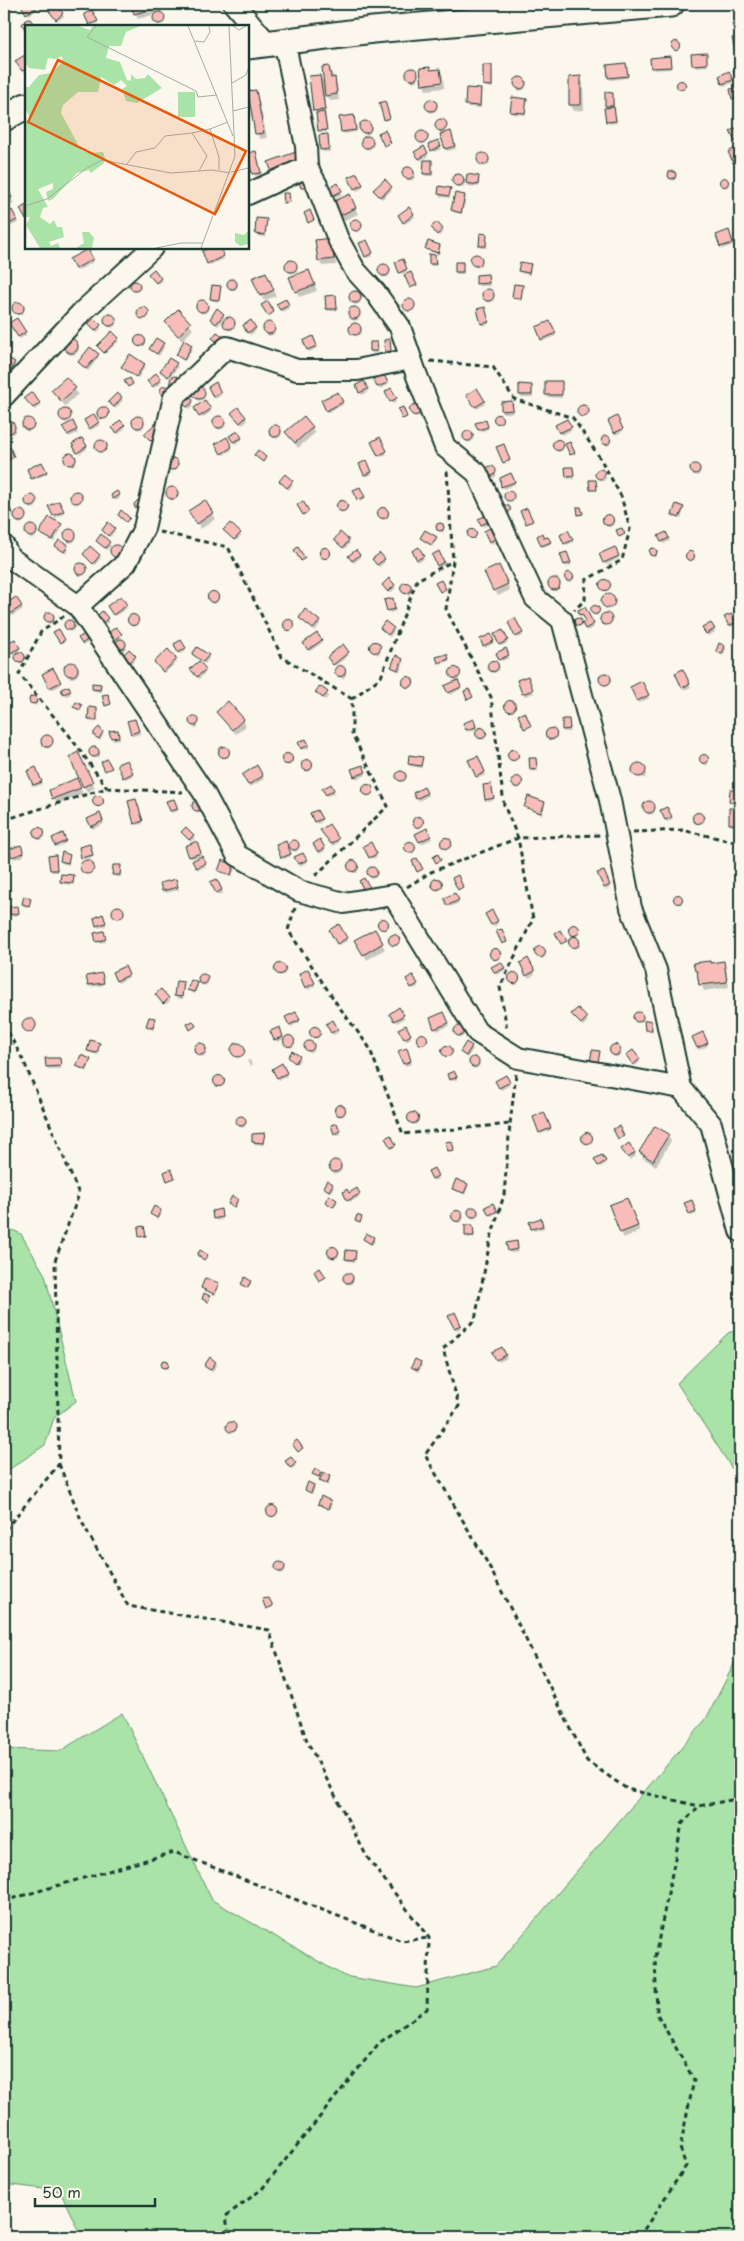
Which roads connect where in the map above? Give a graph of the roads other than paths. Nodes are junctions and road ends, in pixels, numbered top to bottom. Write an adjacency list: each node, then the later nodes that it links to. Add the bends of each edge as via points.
1 (234, 4): 3 (street)
2 (671, 4): 3 (main road, via 373,30)
3 (266, 43): 6 (street, via 306,146)
4 (25, 107): 5 (main road)
5 (4, 118)
6 (307, 167): 7 (street); 9 (street, via 354,270 375,292 400,327)
7 (249, 194)
8 (151, 249): 10 (street, via 82,312)
9 (411, 359): 12 (street, via 357,370 297,370 227,347 174,397 144,528 126,563); 13 (street, via 445,447 477,473 535,598 562,620 610,800 631,908 656,970)
10 (4, 396)
11 (4, 546): 12 (street, via 9,557)
12 (78, 606): 13 (street, via 204,793 237,855 299,891 344,903 393,895 477,1032 518,1058)
13 (681, 1088): 14 (street, via 711,1124)
14 (740, 1231)

